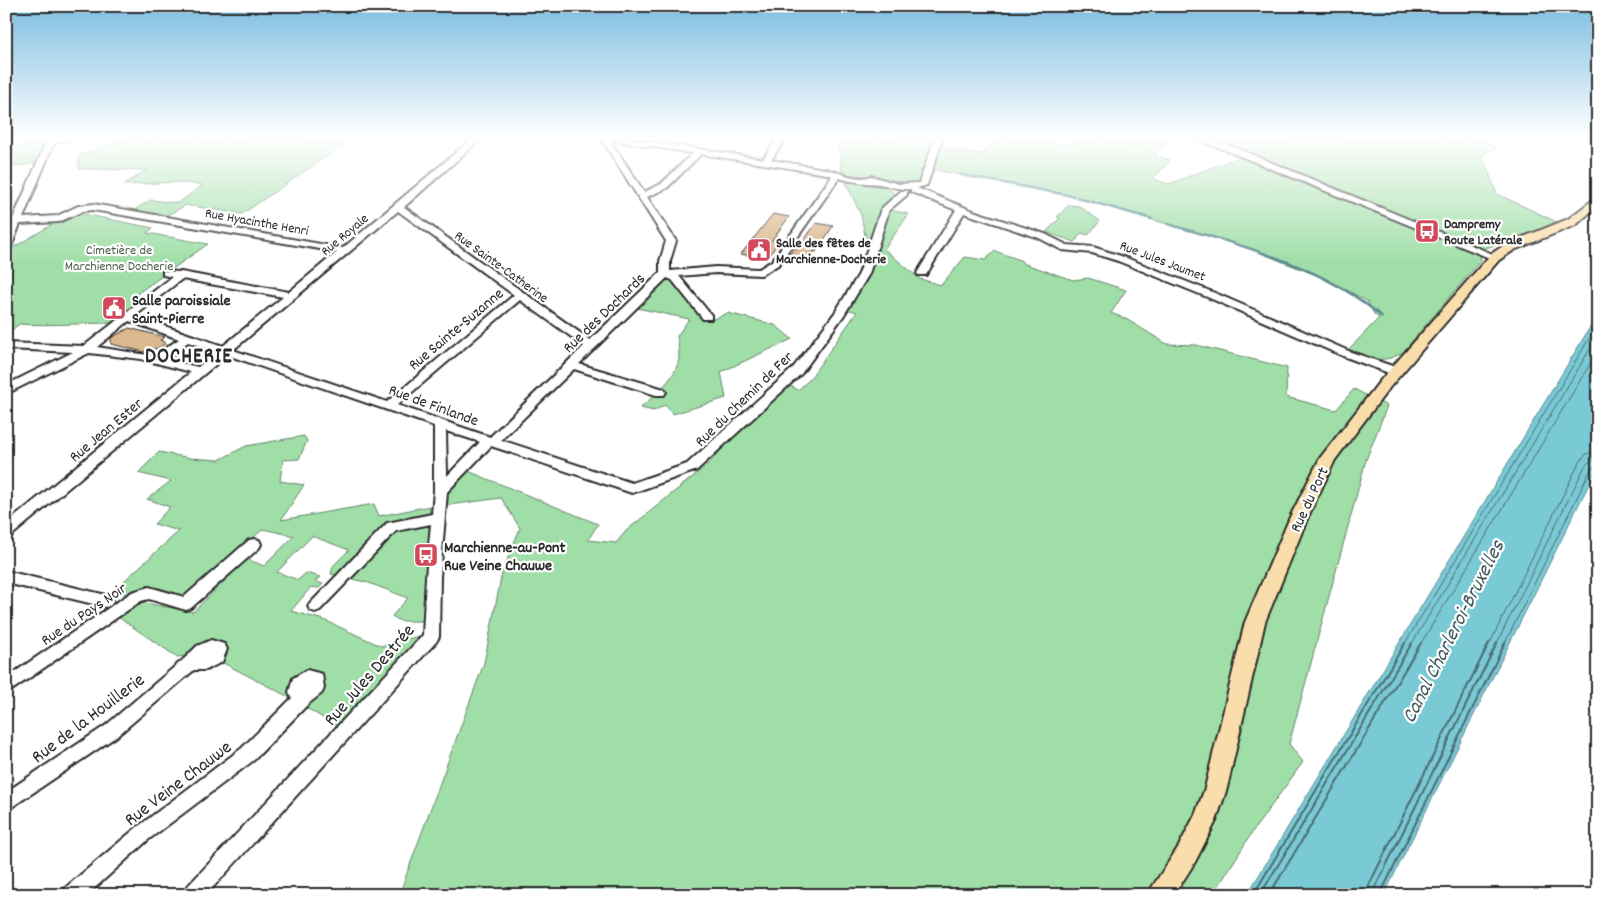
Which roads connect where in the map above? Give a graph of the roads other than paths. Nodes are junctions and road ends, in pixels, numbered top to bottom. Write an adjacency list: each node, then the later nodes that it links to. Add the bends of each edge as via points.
1 (36, 180): 14 (street)
2 (429, 180): 12 (street, Rue Royale)
3 (632, 180): 10 (street)
4 (670, 180): 10 (street)
5 (833, 180): 20 (street, Rue des Dochards, via 775,263 761,272 716,270)
6 (867, 180): 9 (street, Rue Jules Jaumet)
7 (927, 180): 9 (street, Rue du Chemin de Fer, via 923,186)
8 (1308, 180): 17 (street)
9 (907, 190): 13 (street, Rue Jules Jaumet); 40 (street, Rue du Chemin de Fer, via 885,209 864,274 840,315 797,371 692,467)
10 (642, 196): 20 (street, via 671,241)
11 (1598, 199): 17 (main road, Rue du Port, via 1572,222 1510,246)
12 (398, 207): 16 (street, Rue Royale); 23 (street, Rue Sainte-Catherine)
13 (963, 210): 19 (street, via 958,212); 34 (street, Rue Jules Jaumet, via 1042,236 1065,248 1094,250 1121,259 1346,354)
14 (18, 220): 15 (street); 16 (street, Rue Hyacinthe Henri, via 60,219 81,208 93,207)
15 (6, 247)
16 (345, 251): 22 (street, Rue Royale)
17 (1496, 257): 34 (main road, Rue du Port)
18 (168, 273): 21 (street)
19 (922, 273)
20 (665, 274): 24 (street, via 676,278); 28 (street, Rue des Dochards)
21 (181, 275): 22 (street); 25 (street)
22 (291, 295): 30 (street, Rue Royale)
23 (519, 296): 28 (street, Rue Sainte-Catherine); 37 (street, Rue Sainte-Suzanne)
24 (707, 317)
25 (129, 318): 26 (street, Rue de Finlande); 29 (street)
26 (188, 338): 30 (street, Rue de Finlande); 31 (street)
27 (6, 346): 29 (street)
28 (591, 346): 32 (street, Rue des Dochards)
29 (87, 349): 31 (street); 35 (street)
30 (225, 350): 33 (street, Rue Jean Ester); 37 (street, Rue de Finlande)
31 (156, 360): 33 (street)
32 (572, 365): 36 (street); 39 (street, Rue des Dochards)
33 (200, 371): 43 (street, Rue Jean Ester)
34 (1391, 378): 54 (main road, Rue du Port, via 1328,458 1299,517 1255,622 1216,788 1204,821 1187,854)
35 (6, 390)
36 (660, 392)
37 (390, 405): 38 (street, Rue de Finlande)
38 (440, 424): 39 (street, Rue de Finlande); 41 (street, Rue Jules Destrée)
39 (490, 441): 40 (street, Rue de Finlande); 41 (street, Rue des Dochards)
40 (632, 488)
41 (440, 491): 42 (street, Rue Jules Destrée)
42 (438, 518): 47 (street, via 392,526); 53 (street, Rue Jules Destrée, via 432,577 431,637)
43 (6, 532)
44 (254, 544): 49 (street, Rue du Pays Noir, via 186,604 149,593 137,596)
45 (6, 576): 46 (street)
46 (106, 601)
47 (315, 606)
48 (192, 663): 51 (street, Rue de la Houillerie, via 111,730)
49 (6, 687)
50 (302, 698): 52 (street, Rue Veine Chauwe, via 248,754 142,834)
51 (6, 802)
52 (72, 895)
53 (193, 895)
54 (1159, 895)

